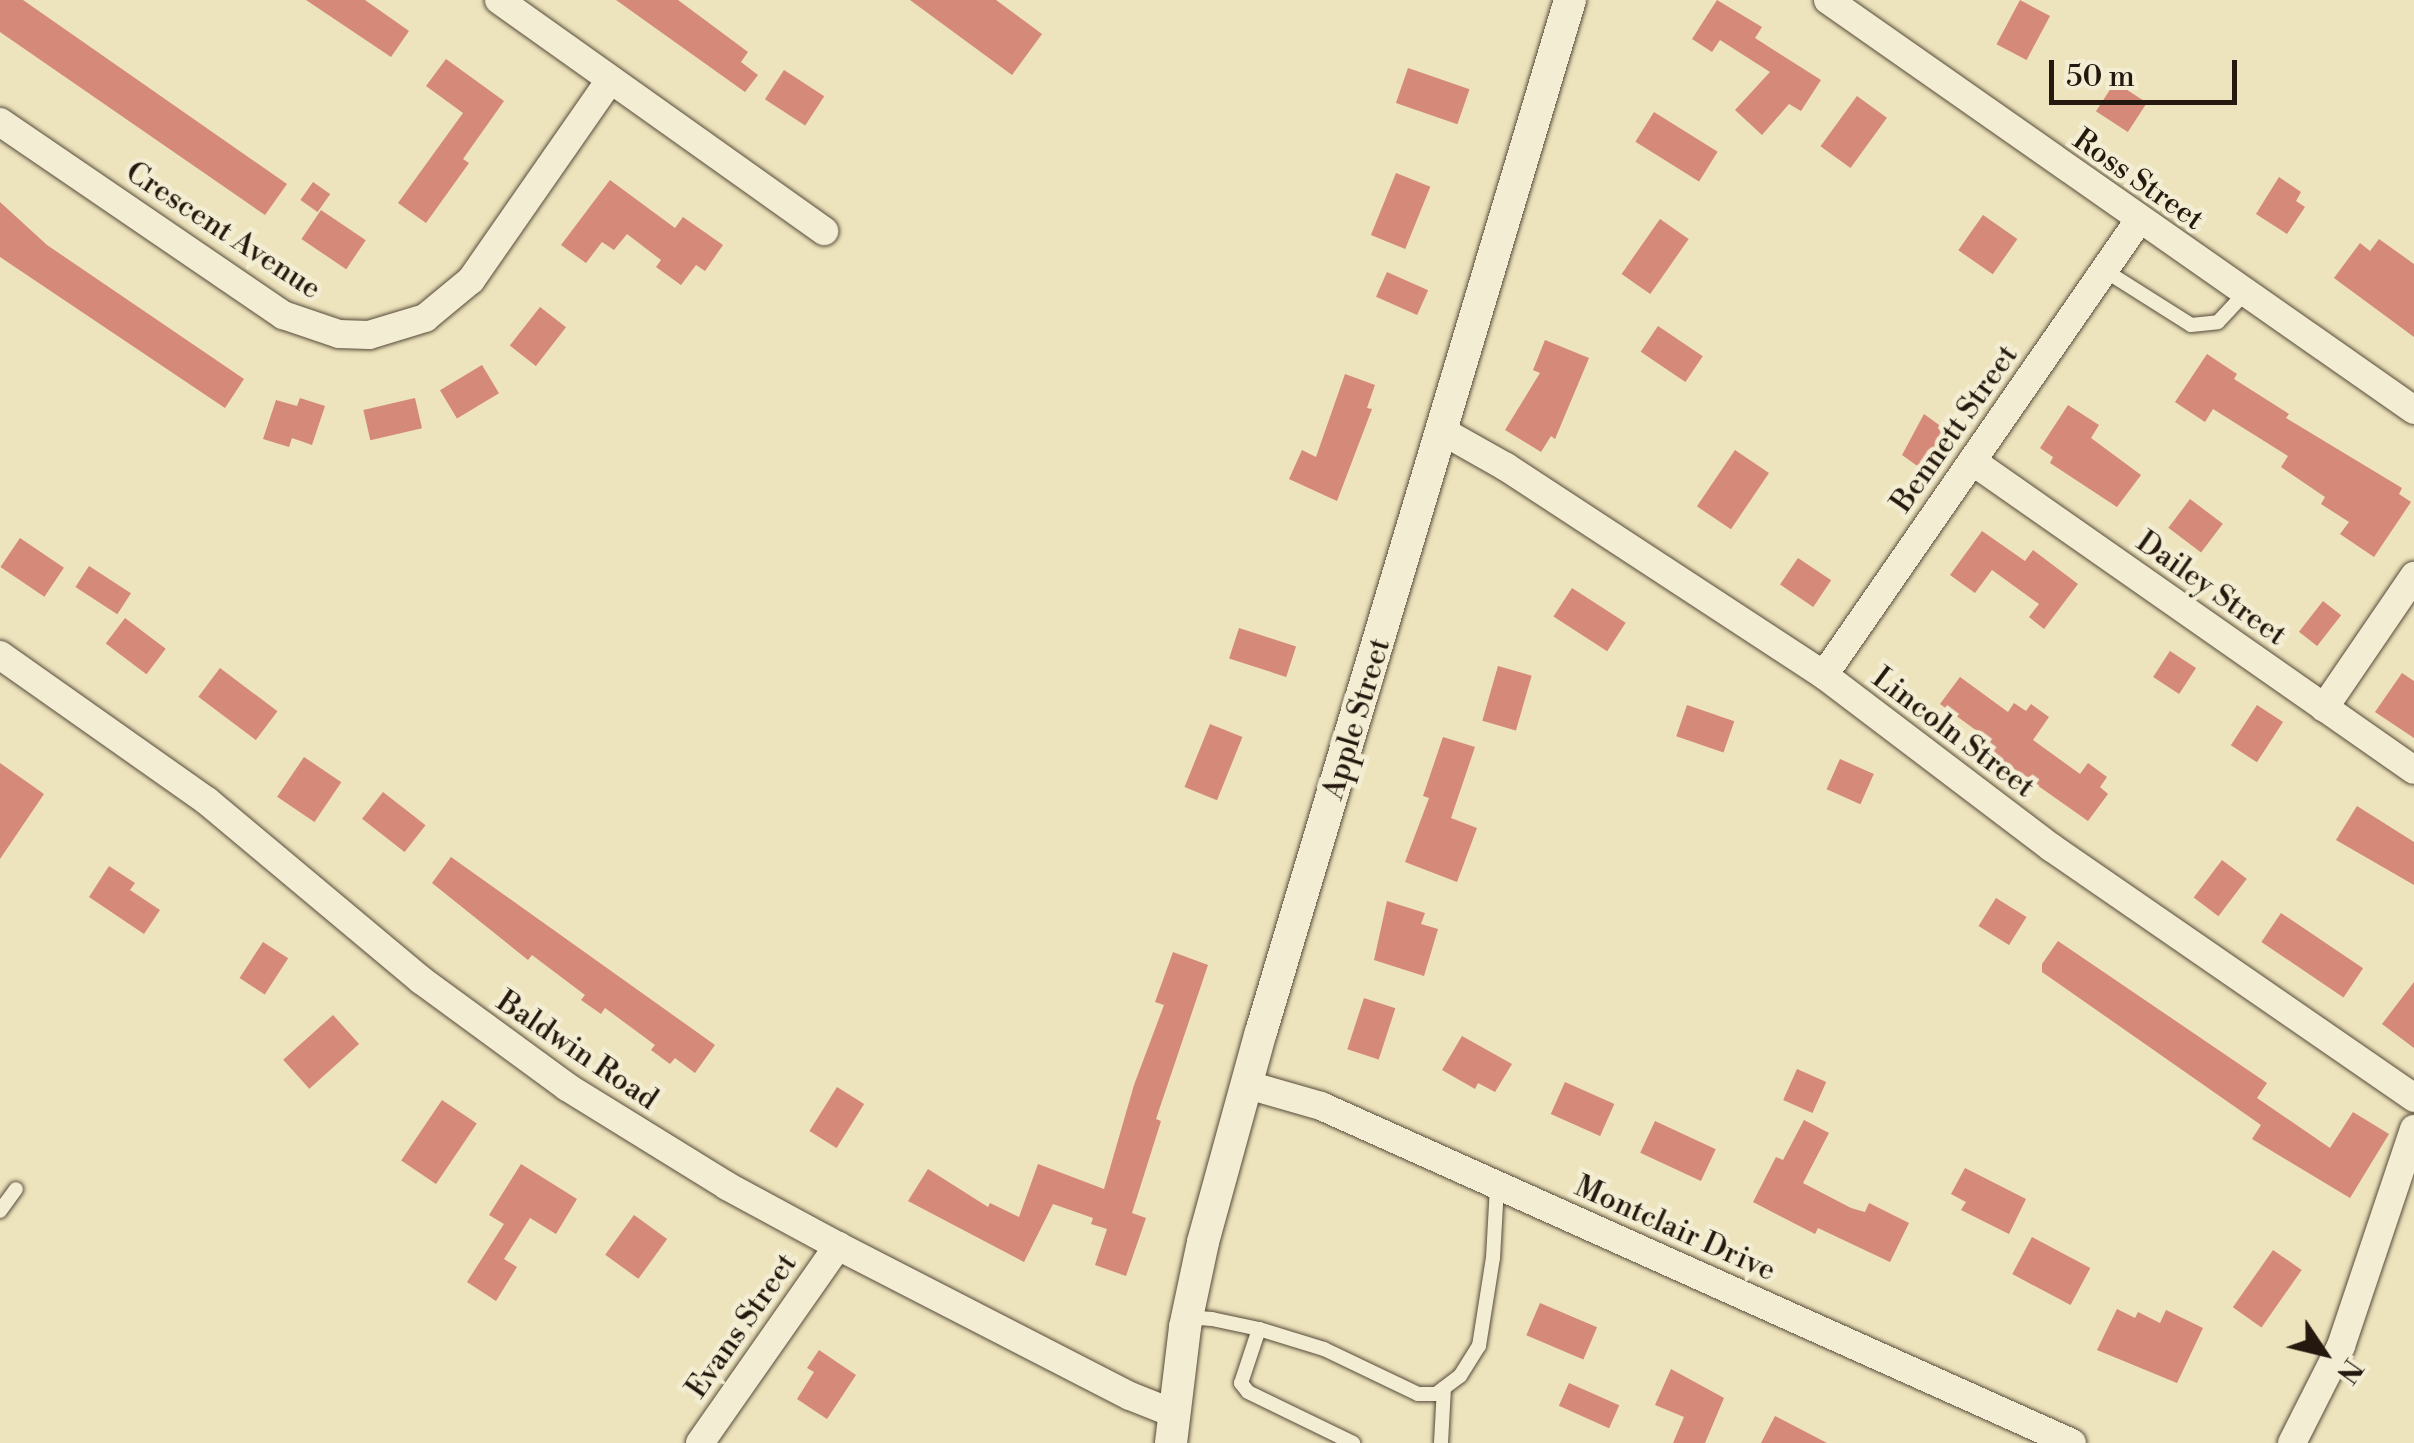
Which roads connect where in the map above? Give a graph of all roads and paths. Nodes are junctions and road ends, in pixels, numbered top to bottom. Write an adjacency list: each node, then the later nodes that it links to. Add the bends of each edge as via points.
1 (499, 0): 4 (street)
2 (1570, 0): 11 (street, Apple Street)
3 (1828, 0): 6 (street, Ross Street)
4 (610, 80): 5 (street, Crescent Avenue, via 470,280 425,318 369,334 340,334 283,315); 7 (street)
5 (0, 122)
6 (2139, 220): 8 (street, Bennett Street); 9 (street, Ross Street)
7 (824, 231)
8 (2104, 270): 9 (lane, via 2191,324 2218,322); 12 (street, Bennett Street)
9 (2245, 293): 10 (street, Ross Street)
10 (2414, 410)
11 (1444, 432): 15 (street, Lincoln Street); 18 (street, Apple Street)
12 (1972, 461): 15 (street, Bennett Street); 16 (street, Dailey Street)
13 (2414, 576): 16 (street)
14 (0, 655): 24 (street, Baldwin Road, via 206,801 517,1053 727,1186)
15 (1824, 675): 19 (street, Lincoln Street, via 2052,848)
16 (2324, 708): 17 (street, Dailey Street)
17 (2414, 770)
18 (1248, 1084): 21 (street, Montclair Drive, via 1321,1106); 25 (street, Apple Street)
19 (2414, 1098)
20 (2414, 1129): 33 (street, via 2341,1346)
21 (1497, 1186): 27 (lane, via 1478,1346); 32 (street, Montclair Drive)
22 (16, 1189): 23 (lane)
23 (0, 1212)
24 (838, 1246): 28 (street, Baldwin Road, via 1130,1396); 29 (street, Evans Street)
25 (1185, 1327): 26 (lane, via 1199,1318); 28 (street, Apple Street)
26 (1259, 1329): 27 (lane, via 1324,1349 1418,1394); 30 (lane, via 1242,1383 1248,1392)
27 (1444, 1388): 31 (lane)
28 (1172, 1428)
29 (700, 1443)
30 (1352, 1443)
31 (1441, 1443)
32 (2072, 1443)
33 (2292, 1443)

